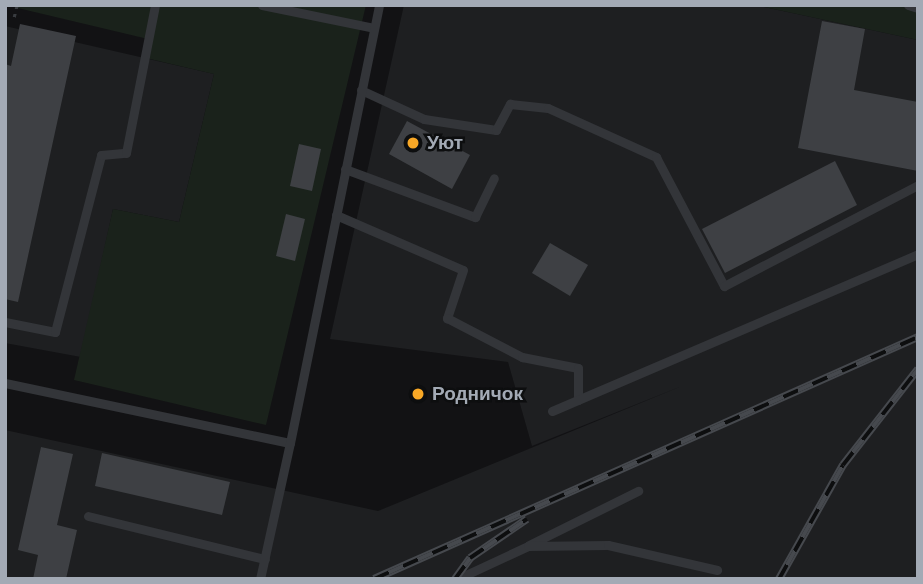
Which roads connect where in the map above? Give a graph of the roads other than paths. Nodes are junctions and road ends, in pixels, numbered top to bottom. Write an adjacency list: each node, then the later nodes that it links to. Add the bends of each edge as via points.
1 (155, 5): 13 (lane, via 126,153 102,155 55,332)
2 (262, 5): 6 (lane)
3 (379, 5): 6 (lane)
4 (908, 5): 5 (lane)
5 (918, 8)
6 (374, 28): 7 (lane)
7 (361, 90): 8 (lane); 10 (lane, via 424,119 496,130 510,104 548,108 656,157 724,286)
8 (345, 169): 9 (lane, via 475,217); 11 (lane)
9 (494, 178)
10 (918, 185)
11 (336, 215): 15 (lane, via 463,270 447,318 522,357 578,368); 17 (lane)
12 (918, 254): 15 (lane)
13 (5, 322)
14 (5, 383): 17 (lane)
15 (578, 400): 16 (lane)
16 (552, 411)
17 (290, 443): 21 (lane)
18 (638, 491): 20 (lane)
19 (88, 516): 21 (lane)
20 (528, 546): 22 (lane, via 608,545); 24 (lane)
21 (265, 559): 23 (lane)
22 (717, 570)
23 (260, 579)
24 (457, 579)

